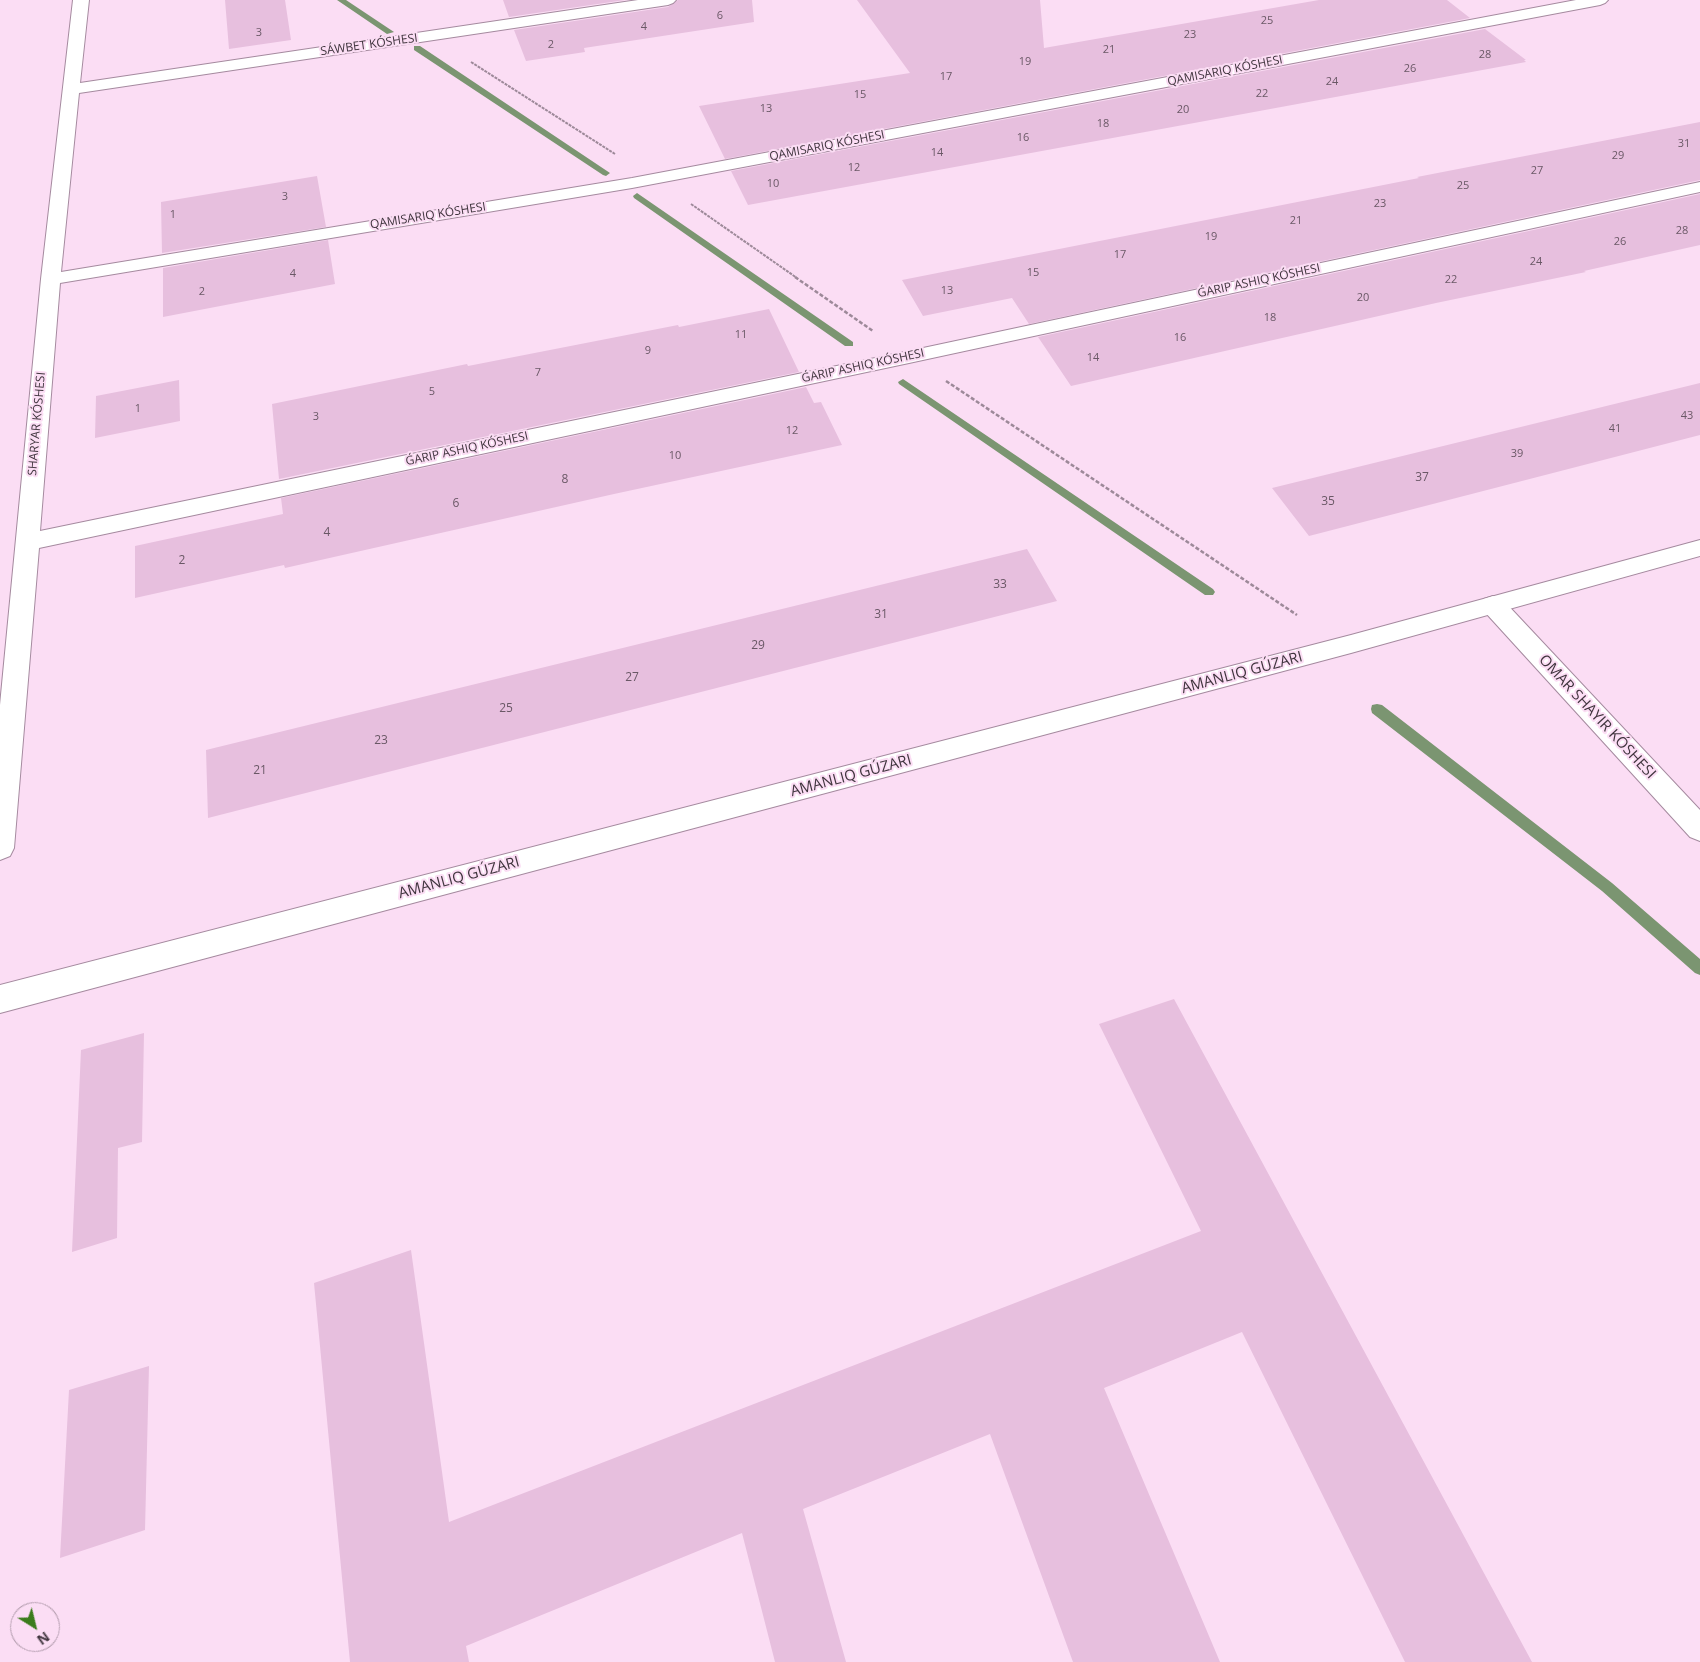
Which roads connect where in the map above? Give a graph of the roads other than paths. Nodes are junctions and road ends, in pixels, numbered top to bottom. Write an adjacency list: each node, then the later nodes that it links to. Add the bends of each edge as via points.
1 (81, 0): 4 (street, SHARYAR KÓSHESI)
2 (668, 0): 4 (street, SÁWBET KÓSHESI)
3 (1600, 0): 6 (street, via 654,178)
4 (70, 89): 6 (street, SHARYAR KÓSHESI)
5 (1700, 187): 7 (street)
6 (51, 279): 7 (street, SHARYAR KÓSHESI)
7 (26, 542): 11 (street, SHARYAR KÓSHESI)
8 (1700, 548): 9 (street)
9 (1493, 605): 10 (street); 12 (street)
10 (1700, 829)
11 (0, 848)
12 (0, 999)

